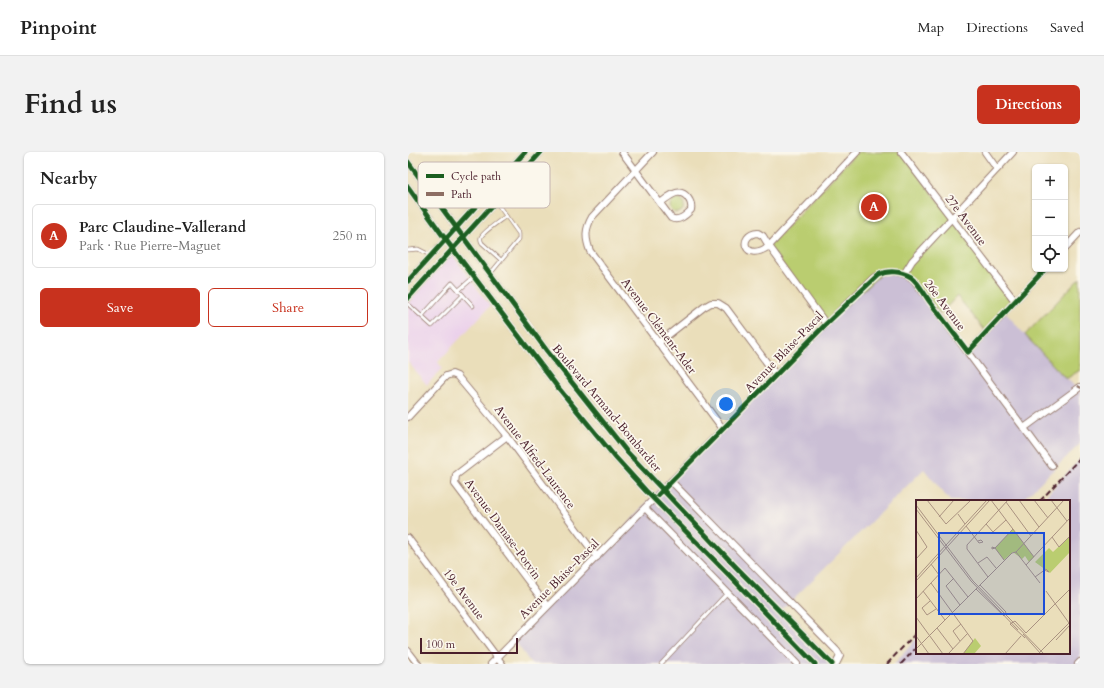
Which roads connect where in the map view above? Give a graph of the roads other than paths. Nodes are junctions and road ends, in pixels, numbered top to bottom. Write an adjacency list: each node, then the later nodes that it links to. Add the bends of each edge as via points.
1 (525, 152): 10 (street)
2 (541, 152): 11 (street)
3 (622, 152): 13 (street)
4 (653, 152): 13 (street)
5 (857, 152): 46 (street, via 769,246)
6 (901, 152): 24 (street, 27e Avenue)
7 (985, 152): 12 (street)
8 (1013, 152): 12 (street)
9 (408, 162): 14 (street, Boulevard Armand-Bombardier)
10 (516, 162)
11 (532, 162)
12 (997, 169): 24 (street)
13 (636, 170): 17 (street); 47 (street, Avenue Clément-Ader, via 592,217 588,224 586,243)
14 (418, 176)
15 (408, 187): 16 (street, Boulevard Armand-Bombardier)
16 (418, 201)
17 (660, 203): 17 (street, via 674,220 680,219 691,210 691,202 681,192)
18 (423, 208): 28 (street, Boulevard Armand-Bombardier)
19 (441, 208): 25 (street, Boulevard Armand-Bombardier)
20 (473, 208): 25 (street)
21 (490, 208): 27 (street)
22 (500, 208): 23 (lane)
23 (506, 216): 33 (lane, via 519,234 519,239); 33 (lane, via 481,236 480,240)
24 (951, 218): 36 (street, via 912,261); 42 (street, 27e Avenue)
25 (455, 228): 27 (street, Boulevard Armand-Bombardier); 28 (street)
26 (1080, 232): 29 (street)
27 (463, 238): 30 (street); 35 (street, Boulevard Armand-Bombardier)
28 (446, 240): 30 (street, Boulevard Armand-Bombardier); 32 (street)
29 (1068, 245)
30 (454, 249): 37 (street, Boulevard Armand-Bombardier); 41 (street)
31 (408, 250): 32 (lane, via 418,249)
32 (431, 256): 38 (street)
33 (500, 260): 35 (lane)
34 (1042, 272): 42 (street)
35 (490, 274): 57 (street, Boulevard Armand-Bombardier, via 588,404 627,452)
36 (904, 274): 46 (street, Avenue Blaise-Pascal, via 889,271 878,275); 48 (street, 26e Avenue, via 914,280)
37 (474, 277): 39 (lane); 58 (street, Boulevard Armand-Bombardier, via 556,385)
38 (408, 281)
39 (459, 290): 40 (lane); 45 (lane, via 452,283)
40 (463, 295): 44 (lane); 45 (lane, via 432,326)
41 (408, 298)
42 (1015, 301): 48 (street)
43 (408, 304): 45 (lane)
44 (472, 306)
45 (422, 316)
46 (826, 324): 49 (street, Avenue Blaise-Pascal)
47 (658, 343): 49 (street, via 704,307 718,303 726,308); 53 (street, Avenue Clément-Ader)
48 (968, 352): 52 (street, 26e Avenue)
49 (776, 375): 53 (street, Avenue Blaise-Pascal)
50 (1080, 388): 52 (street)
51 (408, 415): 54 (street, Avenue Alfred-Laurence, via 446,376 452,374 461,380)
52 (1024, 428): 55 (street, 26e Avenue)
53 (723, 429): 56 (street, Avenue Blaise-Pascal)
54 (507, 436): 61 (street, Avenue Alfred-Laurence); 63 (street, Avenue Damase-Potvin, via 456,475 456,484)
55 (1052, 466)
56 (671, 482): 57 (street, Avenue Blaise-Pascal); 73 (street, Boulevard Armand-Bombardier, via 837,651 840,656)
57 (663, 490): 58 (street, Avenue Blaise-Pascal); 72 (street, Boulevard Armand-Bombardier)
58 (654, 499): 59 (street, Avenue Blaise-Pascal); 71 (street, Boulevard Armand-Bombardier)
59 (645, 508): 61 (street, Avenue Blaise-Pascal); 62 (street)
60 (408, 538): 65 (street, 19e Avenue)
61 (597, 557): 63 (street, Avenue Blaise-Pascal)
62 (727, 593): 69 (lane); 70 (street)
63 (546, 606): 65 (street, Avenue Blaise-Pascal)
64 (408, 651): 66 (street)
65 (497, 658): 67 (street, Avenue Blaise-Pascal); 68 (street, 19e Avenue)
66 (418, 664)
67 (491, 664)
68 (502, 664)
69 (661, 664)
70 (796, 664)
71 (815, 664)
72 (832, 664)
73 (836, 664)

